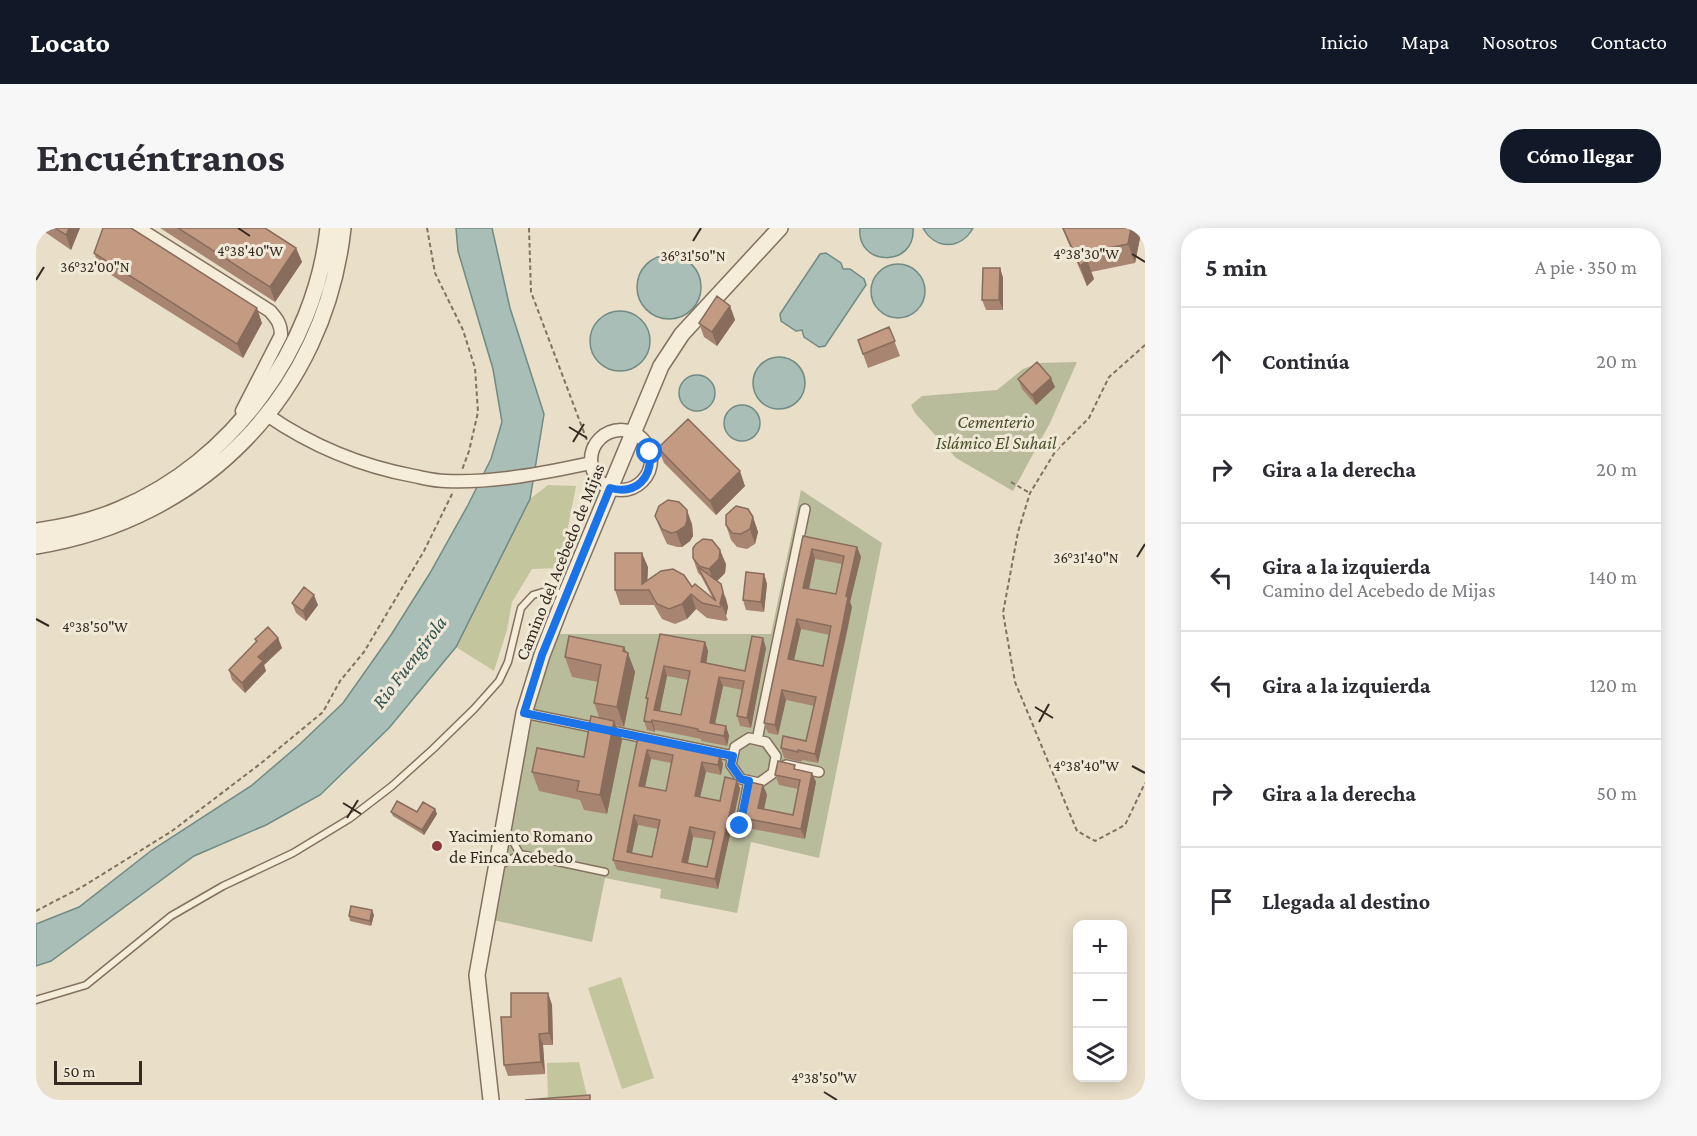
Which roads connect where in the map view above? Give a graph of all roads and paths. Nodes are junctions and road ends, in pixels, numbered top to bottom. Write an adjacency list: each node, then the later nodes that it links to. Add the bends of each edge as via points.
1 (138, 228): 9 (street, via 270,311 281,327 272,355)
2 (328, 228): 9 (street, via 321,272 300,331 275,379)
3 (343, 228): 8 (street, via 335,276 314,337)
4 (427, 228): 12 (path, via 435,273 463,330 475,368 478,412)
5 (529, 228): 11 (path, via 531,292)
6 (780, 228): 10 (street, Camino del Acebedo de Mijas, via 682,334 662,366)
7 (1145, 345): 15 (path, via 1109,377 1089,418 1055,452)
8 (267, 415): 12 (street, via 330,452 361,463 398,473); 18 (street, via 223,460 158,507 74,539)
9 (234, 428): 17 (street, via 203,457 151,494 92,519)
10 (634, 433): 11 (street, via 620,429 604,434); 14 (street, Camino del Acebedo de Mijas); 14 (street, via 646,442 650,452 647,475 633,488)
11 (591, 458): 12 (street, via 552,471); 14 (street, via 594,473)
12 (458, 481): 32 (path, via 412,571 323,711 171,831 82,887)
13 (1011, 482): 15 (path)
14 (610, 488): 19 (street, Camino del Acebedo de Mijas)
15 (1030, 493): 26 (path, via 1018,532 1003,613 1015,682 1077,831 1095,841 1125,825)
16 (805, 509): 21 (street)
17 (36, 531)
18 (36, 546)
19 (566, 594): 20 (street, Camino del Acebedo de Mijas); 33 (lane, via 546,591 533,595 521,608 508,662 499,681 434,749 357,813 293,853 171,916 86,986)
20 (524, 713): 22 (street); 28 (street, Camino del Acebedo de Mijas)
21 (757, 740): 22 (street, via 749,738 735,747); 23 (street, via 766,742 776,756)
22 (733, 756): 25 (street, via 731,765 741,779)
23 (775, 763): 24 (street); 25 (street, via 773,772 759,783)
24 (819, 772)
25 (749, 781): 27 (street)
26 (1145, 783)
27 (740, 826)
28 (505, 827): 29 (lane); 30 (street, Camino del Acebedo de Mijas)
29 (520, 854): 30 (lane); 31 (lane)
30 (497, 867): 34 (street, Camino del Acebedo de Mijas, via 477,975)
31 (604, 872)
32 (36, 910)
33 (36, 1000)
34 (490, 1100)

